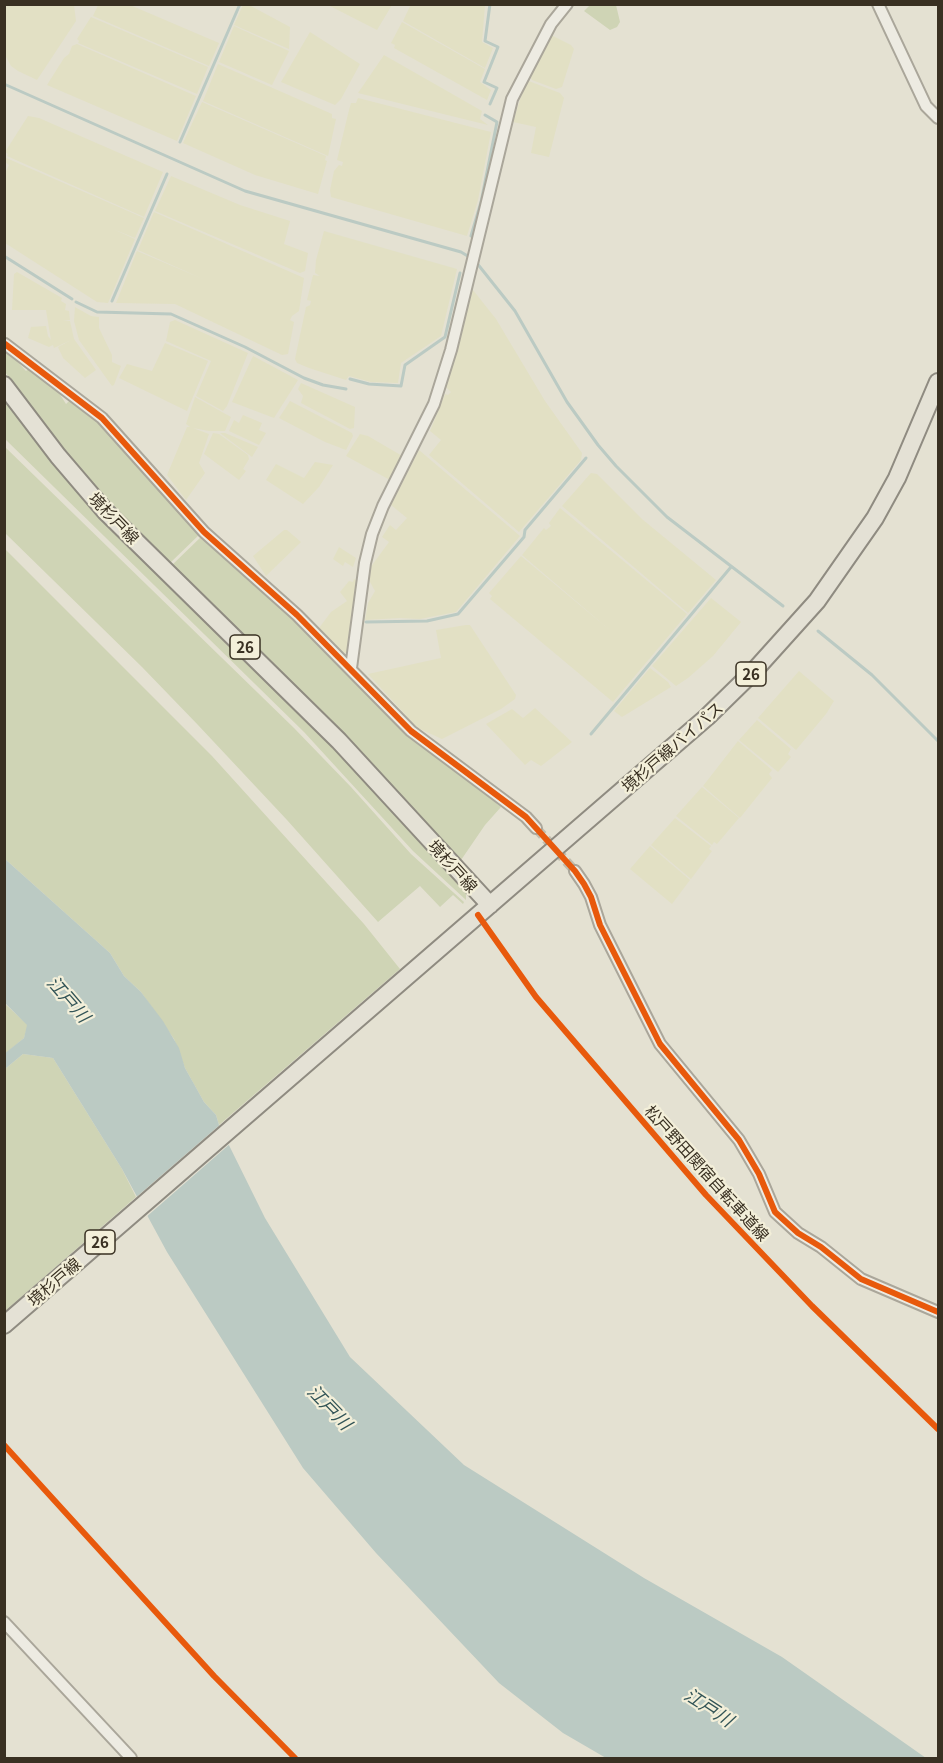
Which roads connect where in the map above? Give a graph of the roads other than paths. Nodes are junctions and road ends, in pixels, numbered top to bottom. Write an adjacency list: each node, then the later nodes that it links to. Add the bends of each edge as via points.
1 (567, 4): 7 (street, via 551,24 512,99 451,350 434,404 372,534)
2 (878, 4): 3 (street, via 926,106)
3 (939, 118)
4 (5, 344): 7 (street, via 102,418 204,532)
5 (939, 382): 10 (main road, 境杉戸線バイパス / 26, via 875,518 817,601 787,636 707,717)
6 (4, 385): 10 (main road, 境杉戸線 / 26, via 105,511 332,733)
7 (351, 668): 8 (street, via 411,731)
8 (536, 828)
9 (575, 872): 11 (street, via 588,890 600,925 660,1044 739,1140 759,1174 774,1212 861,1279)
10 (490, 905): 12 (main road, 境杉戸線 / 26)
11 (939, 1312)
12 (4, 1325)
13 (4, 1622): 14 (street)
14 (132, 1758)

